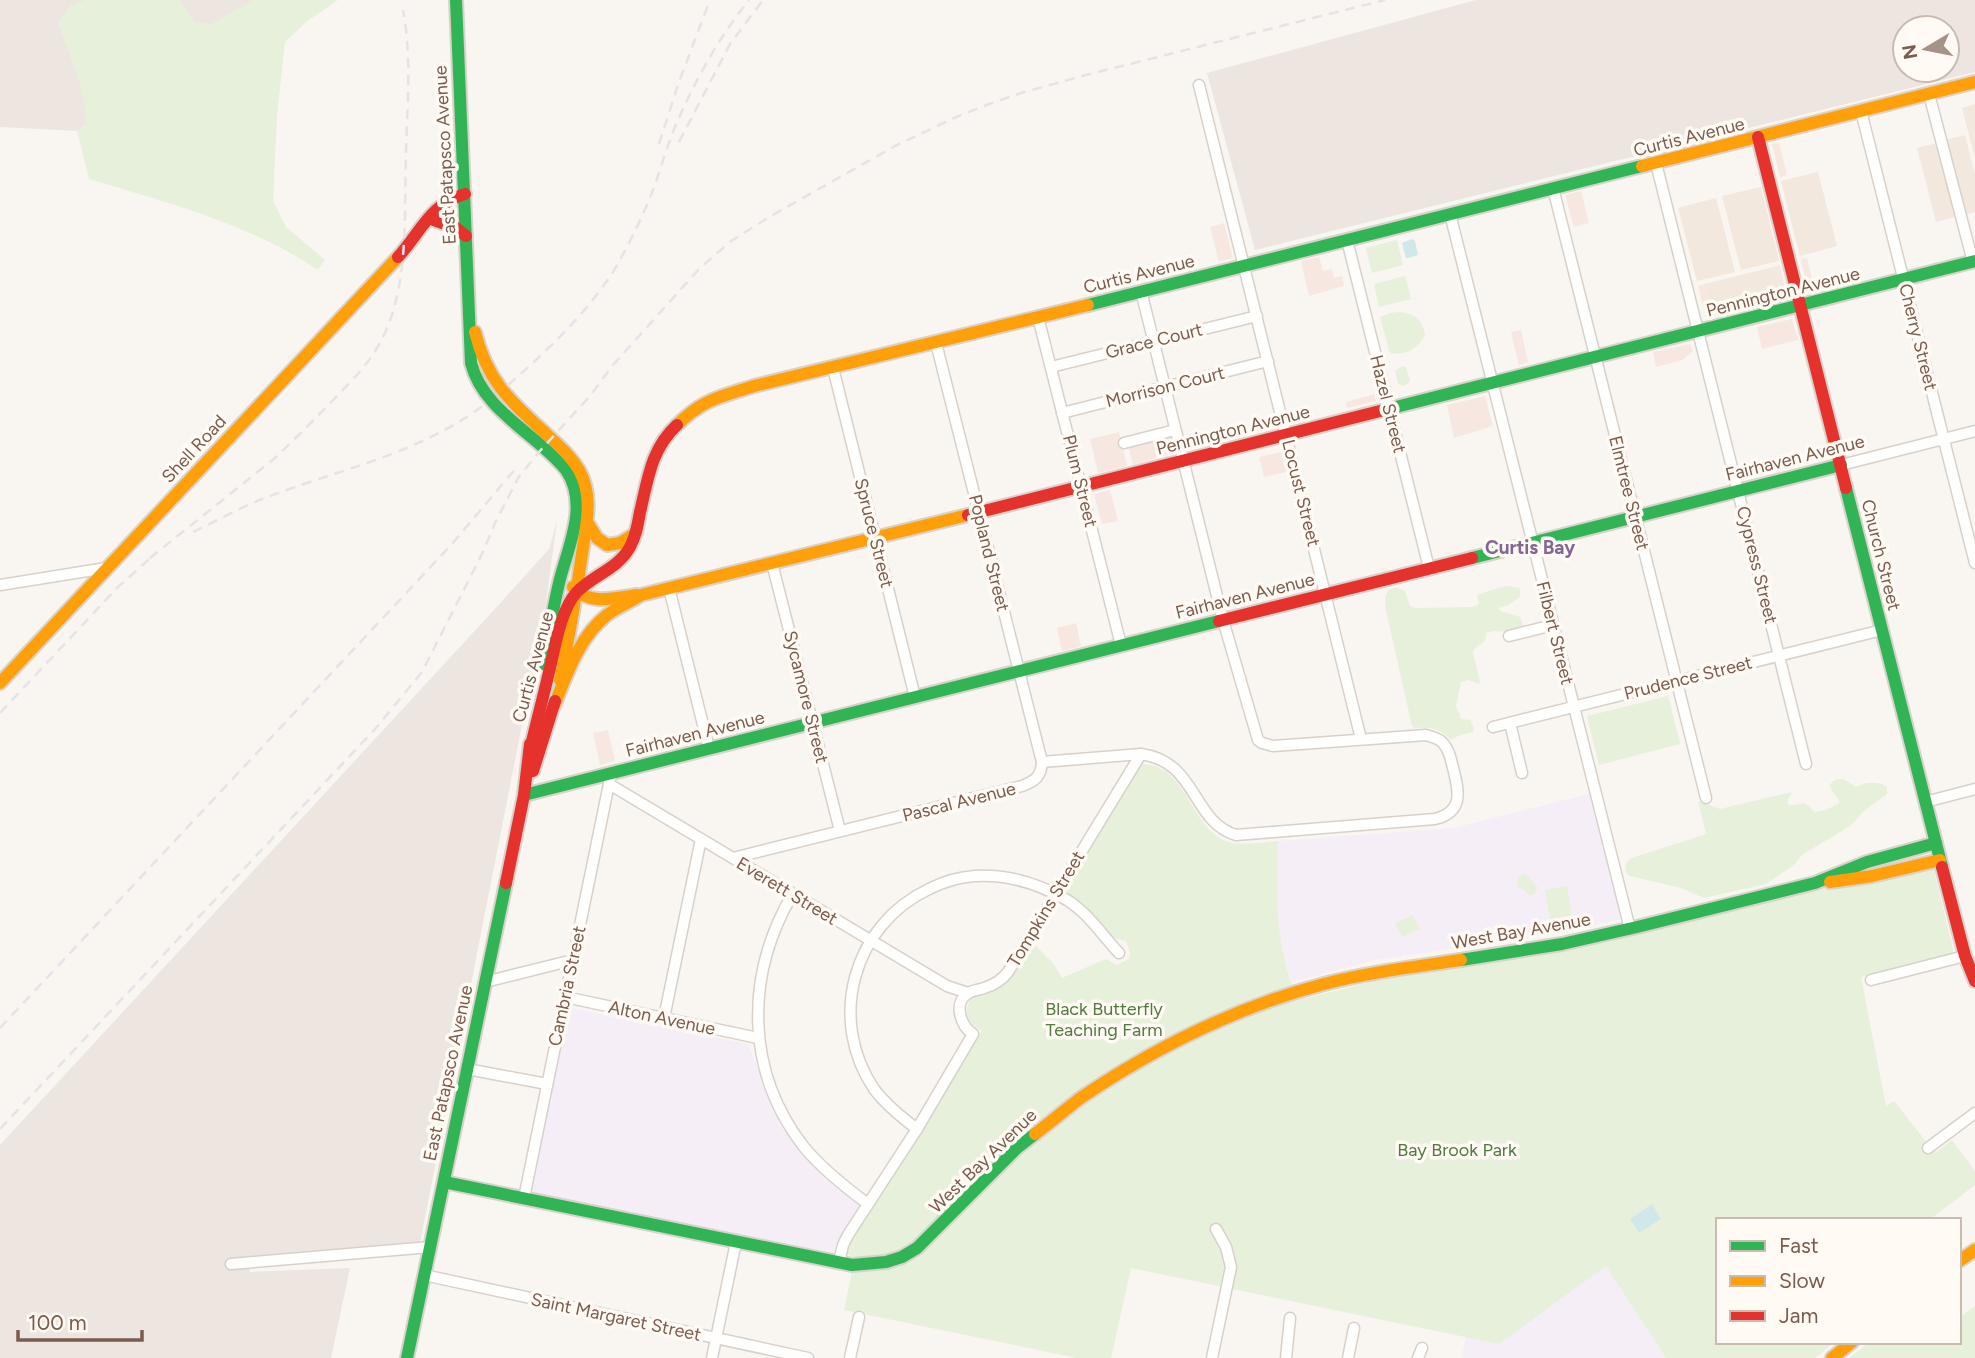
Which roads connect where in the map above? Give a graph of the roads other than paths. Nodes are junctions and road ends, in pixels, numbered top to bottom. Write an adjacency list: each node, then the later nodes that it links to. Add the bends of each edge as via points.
1 (456, 0): 9 (main road, East Patapsco Avenue)
2 (1975, 82): 4 (main road, Curtis Avenue)
3 (1199, 85): 16 (street, Locust Street)
4 (1929, 94): 5 (main road, Curtis Avenue); 15 (street)
5 (1861, 111): 6 (main road, Curtis Avenue); 17 (street, Cherry Street)
6 (1758, 137): 7 (main road, Curtis Avenue); 19 (main road, Church Street)
7 (1656, 163): 8 (main road, Curtis Avenue); 22 (street, Cypress Street)
8 (1553, 188): 10 (main road, Curtis Avenue); 25 (street, Elmtree Street)
9 (465, 197): 11 (main road, Shell Road); 12 (main road, East Patapsco Avenue); 13 (main road, Shell Road, via 454,196 432,212)
10 (1450, 214): 14 (main road, Curtis Avenue); 29 (street, Filbert Street)
11 (434, 220): 12 (main road); 13 (main road, Shell Road)
12 (466, 236): 44 (main road, East Patapsco Avenue, via 470,308 480,356 495,384 580,471 587,494)
13 (413, 238): 50 (main road, Shell Road)
14 (1347, 240): 16 (main road, Curtis Avenue); 31 (street, Hazel Street)
15 (1974, 262): 17 (main road, Pennington Avenue)
16 (1245, 265): 18 (main road, Curtis Avenue); 20 (street, Locust Street)
17 (1904, 279): 19 (main road, Pennington Avenue); 36 (street, Cherry Street)
18 (1141, 291): 21 (main road, Curtis Avenue); 23 (street)
19 (1800, 305): 22 (main road, Pennington Avenue); 39 (main road, Church Street)
20 (1257, 316): 23 (street, Grace Court); 26 (street, Locust Street)
21 (1038, 317): 24 (main road, Curtis Avenue); 27 (street, Plum Street)
22 (1698, 331): 25 (main road, Pennington Avenue); 41 (street, Cypress Street)
23 (1153, 342): 27 (street, Grace Court); 30 (street)
24 (936, 343): 28 (main road, Curtis Avenue); 42 (street, Popland Street)
25 (1595, 357): 29 (main road, Pennington Avenue); 43 (street, Elmtree Street)
26 (1268, 361): 30 (street, Morrison Court); 35 (street, Locust Street)
27 (1051, 367): 32 (street, Plum Street)
28 (833, 368): 45 (main road, Curtis Avenue, via 728,393 692,410 664,437 654,455); 46 (street, Spruce Street)
29 (1492, 383): 31 (main road, Pennington Avenue); 47 (street, Filbert Street)
30 (1164, 387): 32 (street, Morrison Court); 33 (street)
31 (1389, 408): 35 (main road, Pennington Avenue); 51 (street, Hazel Street)
32 (1062, 413): 40 (street, Plum Street)
33 (1175, 430): 37 (street); 38 (street)
34 (1975, 431): 36 (street, Fairhaven Avenue)
35 (1286, 434): 38 (main road, Pennington Avenue); 55 (street, Locust Street)
36 (1944, 439): 39 (street, Fairhaven Avenue); 49 (street, Cherry Street)
37 (1124, 443)
38 (1183, 460): 40 (main road, Pennington Avenue); 57 (street)
39 (1841, 465): 41 (main road, Fairhaven Avenue); 59 (main road, Church Street)
40 (1081, 486): 42 (main road, Pennington Avenue); 61 (street, Plum Street)
41 (1738, 491): 43 (main road, Fairhaven Avenue); 62 (street, Cypress Street)
42 (979, 512): 46 (main road, Pennington Avenue); 63 (street, Popland Street)
43 (1635, 516): 47 (main road, Fairhaven Avenue); 64 (street, Elmtree Street)
44 (581, 521): 45 (main road, via 606,545 621,543); 54 (main road, East Patapsco Avenue); 74 (main road, East Patapsco Avenue, via 560,580)
45 (636, 532): 54 (main road, Curtis Avenue, via 623,558)
46 (875, 538): 48 (main road, Pennington Avenue); 66 (street, Spruce Street)
47 (1533, 542): 51 (main road, Fairhaven Avenue); 58 (street, Filbert Street)
48 (772, 563): 53 (main road, Pennington Avenue); 69 (street, Sycamore Street)
49 (1975, 563)
50 (106, 568): 52 (street); 65 (main road, Shell Road)
51 (1429, 568): 55 (main road, Fairhaven Avenue)
52 (0, 585)
53 (669, 589): 56 (main road, Pennington Avenue); 73 (street)
54 (577, 592): 56 (main road, via 596,600); 67 (main road, East Patapsco Avenue); 74 (main road, Curtis Avenue, via 560,627)
55 (1326, 594): 57 (main road, Fairhaven Avenue); 72 (street, Locust Street)
56 (640, 595): 67 (main road, Pennington Avenue, via 613,612 582,643)
57 (1223, 620): 61 (main road, Fairhaven Avenue); 72 (street, via 1255,735 1262,743)
58 (1553, 625): 60 (street); 68 (street, Filbert Street)
59 (1882, 630): 62 (street, Prudence Street); 83 (main road, Church Street)
60 (1509, 636)
61 (1121, 645): 63 (main road, Fairhaven Avenue)
62 (1779, 655): 64 (street, Prudence Street); 77 (street, Cypress Street)
63 (1019, 671): 66 (main road, Fairhaven Avenue); 76 (street, Popland Street)
64 (1676, 681): 68 (street, Prudence Street); 82 (street, Elmtree Street)
65 (0, 683)
66 (915, 697): 69 (main road, Fairhaven Avenue)
67 (554, 706): 81 (main road, East Patapsco Avenue)
68 (1574, 707): 70 (street, Prudence Street); 92 (street, Filbert Street)
69 (813, 723): 73 (main road, Fairhaven Avenue); 84 (street, Sycamore Street)
70 (1510, 723): 71 (street, Prudence Street); 78 (street)
71 (1493, 727)
72 (1361, 739): 75 (street, via 1426,735 1441,741 1458,786 1456,804 1435,819 1236,835 1213,821 1174,767)
73 (709, 749): 79 (main road, Fairhaven Avenue)
74 (530, 750): 81 (main road, East Patapsco Avenue)
75 (1141, 754): 76 (street); 90 (street, Tompkins Street)
76 (1042, 762): 84 (street, Pascal Avenue, via 1039,776 1029,783)
77 (1806, 764)
78 (1522, 773)
79 (610, 779): 81 (main road, Fairhaven Avenue); 85 (street, Everett Street); 96 (street, Cambria Street)
80 (1975, 789): 83 (street)
81 (524, 795): 99 (main road, East Patapsco Avenue)
82 (1706, 798)
83 (1925, 802): 86 (main road, Church Street)
84 (840, 831): 87 (street, Pascal Avenue)
85 (701, 839): 87 (street, Everett Street); 102 (street)
86 (1936, 843): 88 (main road, Church Street); 89 (main road, West Bay Avenue, via 1867,862)
87 (733, 858): 91 (street, Everett Street)
88 (1940, 860): 89 (main road, West Bay Avenue); 95 (main road, Church Street)
89 (1815, 883): 92 (main road, West Bay Avenue)
90 (1056, 894): 93 (street, via 1006,877 955,879 908,900); 94 (street, via 1080,909); 100 (street, Tompkins Street, via 1003,978)
91 (792, 895): 93 (street, Everett Street); 103 (street, via 765,958)
92 (1630, 929): 115 (main road, West Bay Avenue, via 1353,977 1281,997 1208,1025 1116,1075 1050,1121 930,1237 904,1256 879,1265)
93 (870, 941): 100 (street, Everett Street, via 947,986); 107 (street, via 851,992 856,1049 879,1095)
94 (1119, 953)
95 (1965, 956): 97 (street); 98 (main road, Church Street)
96 (573, 960): 99 (street); 101 (street, Cambria Street)
97 (1871, 980)
98 (1975, 981)
99 (485, 982): 104 (main road, East Patapsco Avenue)
100 (968, 993): 107 (street, via 961,1003 961,1018 973,1034)
101 (565, 997): 102 (street, Alton Avenue); 105 (street, Cambria Street)
102 (664, 1018): 103 (street, Alton Avenue)
103 (758, 1038): 111 (street, via 774,1096 799,1139 825,1169)
104 (467, 1069): 105 (street); 109 (main road, East Patapsco Avenue)
105 (547, 1084): 110 (street, Cambria Street)
106 (1975, 1113): 108 (street)
107 (917, 1129): 111 (street)
108 (1928, 1148)
109 (444, 1182): 110 (main road, West Bay Avenue); 114 (main road, East Patapsco Avenue)
110 (524, 1198): 113 (main road, West Bay Avenue)
111 (868, 1205): 115 (street, via 843,1245)
112 (1216, 1229): 127 (street, via 1231,1266)
113 (736, 1242): 115 (main road, West Bay Avenue); 121 (street)
114 (430, 1247): 116 (street); 117 (main road, East Patapsco Avenue)
115 (839, 1262)
116 (231, 1264)
117 (424, 1275): 121 (street, Saint Margaret Street); 123 (main road, East Patapsco Avenue)
118 (859, 1317): 126 (street)
119 (1290, 1318): 128 (street)
120 (1354, 1328): 129 (street)
121 (716, 1338): 124 (street); 125 (street, Saint Margaret Street)
122 (1850, 1344): 130 (main road)
123 (407, 1358)
124 (712, 1358)
125 (808, 1358)
126 (850, 1358)
127 (1212, 1358)
128 (1286, 1358)
129 (1348, 1358)
130 (1832, 1358)

